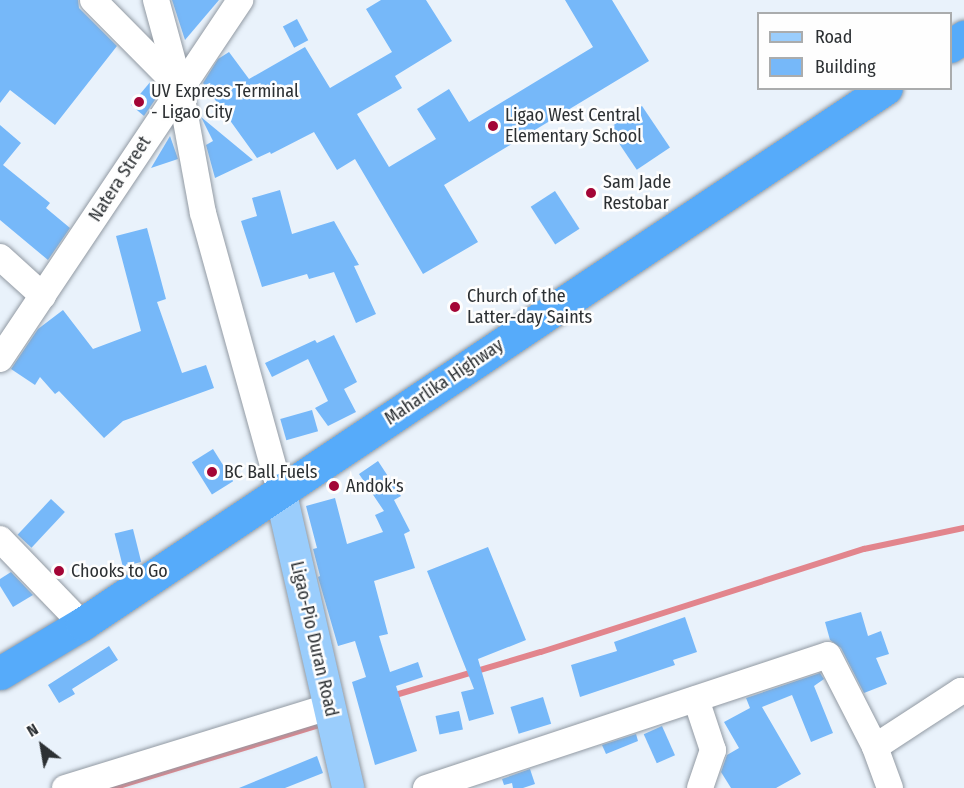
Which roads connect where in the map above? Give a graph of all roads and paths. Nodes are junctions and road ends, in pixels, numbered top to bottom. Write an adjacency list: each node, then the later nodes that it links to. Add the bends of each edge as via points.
1 (93, 0): 4 (street)
2 (156, 0): 4 (street)
3 (240, 0): 4 (street, Natera Street)
4 (180, 88): 7 (street, Natera Street); 9 (street, via 203,213)
5 (883, 90): 9 (highway, Maharlika Highway)
6 (0, 257): 7 (street)
7 (43, 296): 8 (street, Natera Street)
8 (0, 359)
9 (280, 490): 11 (highway, Maharlika Highway); 15 (main road, Ligao-Pio Duran Road)
10 (0, 539): 11 (street)
11 (82, 624): 12 (highway, Maharlika Highway)
12 (0, 673)
13 (964, 691): 16 (street)
14 (696, 699): 16 (street, via 828,655); 17 (street); 21 (street, via 713,750)
15 (329, 707): 18 (street); 19 (main road, Ligao-Pio Duran Road)
16 (874, 747): 22 (street)
17 (494, 777): 20 (street)
18 (65, 788)
19 (348, 788)
20 (426, 788)
21 (700, 788)
22 (890, 788)

